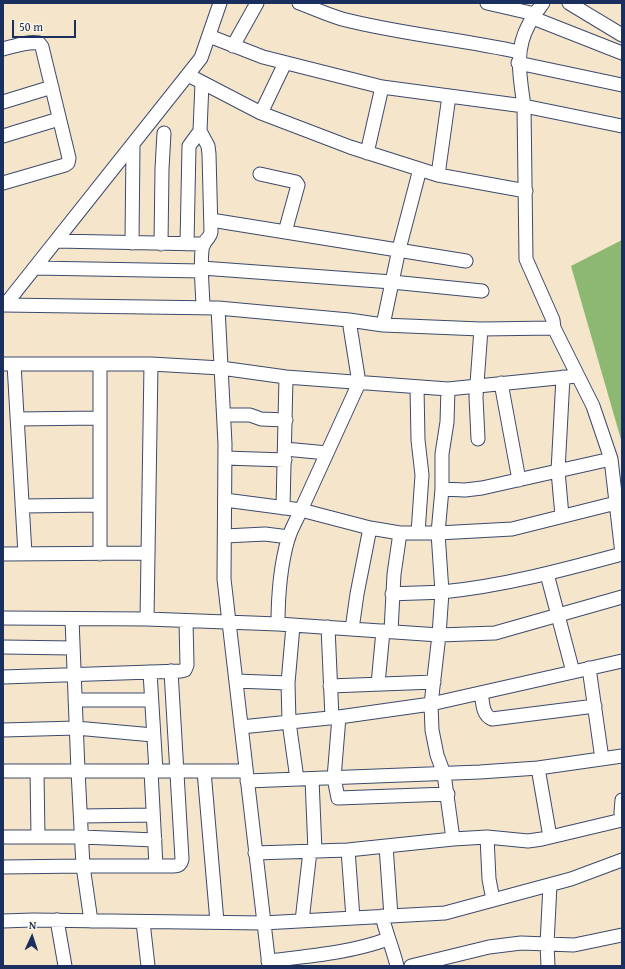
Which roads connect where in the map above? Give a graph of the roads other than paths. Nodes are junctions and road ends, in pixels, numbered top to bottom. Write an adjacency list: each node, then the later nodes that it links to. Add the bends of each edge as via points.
1 (220, 3): 9 (street)
2 (257, 3): 10 (street)
3 (299, 3): 13 (street, via 340,18 482,44)
4 (488, 3): 7 (street)
5 (543, 3): 7 (street)
6 (569, 3): 8 (street)
7 (534, 16): 12 (street); 13 (street, via 529,23)
8 (622, 35): 12 (street, via 619,40)
9 (209, 36): 10 (street); 15 (street, via 201,58)
10 (233, 46): 14 (street)
11 (3, 50): 18 (street, via 25,43 39,43)
12 (619, 52)
13 (519, 57): 17 (street); 22 (street)
14 (286, 63): 19 (street); 23 (street)
15 (188, 75): 16 (street); 29 (street)
16 (202, 83): 23 (street); 26 (street)
17 (622, 85)
18 (52, 87): 21 (street); 24 (street)
19 (382, 87): 20 (street); 30 (street)
20 (449, 96): 22 (street); 33 (street)
21 (3, 102)
22 (524, 106): 25 (street); 35 (street)
23 (261, 113): 30 (street)
24 (59, 119): 28 (street); 34 (street, via 68,163)
25 (622, 126)
26 (200, 131): 36 (street, via 209,154); 41 (street, via 189,146)
27 (164, 133): 40 (street)
28 (3, 136)
29 (133, 145): 38 (street); 39 (street)
30 (367, 153): 31 (street)
31 (420, 169): 33 (street); 43 (street)
32 (260, 174): 37 (street, via 296,182 298,185)
33 (438, 175): 35 (street)
34 (3, 183)
35 (526, 191): 55 (street, via 526,258 553,320)
36 (210, 220): 37 (street); 42 (street, via 210,237)
37 (285, 232): 43 (street)
38 (56, 242): 39 (street); 45 (street)
39 (132, 243): 40 (street)
40 (161, 244): 41 (street)
41 (187, 244): 42 (street)
42 (204, 244): 46 (street)
43 (399, 249): 44 (street); 47 (street)
44 (466, 261)
45 (35, 268): 46 (street); 49 (street)
46 (202, 269): 47 (street); 50 (street)
47 (392, 282): 48 (street); 53 (street)
48 (482, 290)
49 (4, 305): 50 (street)
50 (203, 308): 51 (street)
51 (218, 308): 52 (street); 59 (street)
52 (349, 320): 53 (street); 63 (street)
53 (383, 324): 54 (street)
54 (480, 328): 55 (street); 65 (street)
55 (554, 328): 60 (street)
56 (8, 364): 58 (street); 69 (street)
57 (151, 364): 58 (street); 59 (street); 93 (street)
58 (100, 365): 70 (street)
59 (221, 368): 61 (street); 68 (street)
60 (577, 376): 62 (street); 76 (street, via 593,406)
61 (286, 377): 63 (street); 71 (street)
62 (563, 377): 64 (street); 77 (street)
63 (359, 383): 66 (street); 74 (street)
64 (501, 383): 65 (street); 78 (street)
65 (477, 386): 67 (street); 72 (street)
66 (417, 387): 67 (street); 89 (street, via 417,426 422,475)
67 (448, 389): 79 (street, via 447,422 442,454)
68 (224, 415): 71 (street); 75 (street)
69 (17, 418): 70 (street); 82 (street)
70 (100, 418): 83 (street)
71 (286, 420): 73 (street)
72 (478, 439)
73 (285, 454): 74 (street); 75 (street); 84 (street)
74 (327, 454): 85 (street)
75 (225, 458): 80 (street)
76 (611, 459): 77 (street); 81 (street)
77 (558, 471): 78 (street); 86 (street)
78 (519, 480): 79 (street, via 465,490)
79 (442, 489): 90 (street)
80 (225, 500): 84 (street); 91 (street)
81 (616, 503): 86 (street); 97 (street)
82 (22, 506): 83 (street); 95 (street)
83 (100, 506): 96 (street)
84 (284, 508): 85 (street)
85 (301, 510): 87 (street); 92 (street)
86 (562, 516): 90 (street, via 512,528)
87 (370, 528): 88 (street); 111 (street)
88 (400, 533): 89 (street); 100 (street)
89 (418, 533): 90 (street)
90 (438, 533): 99 (street)
91 (224, 536): 92 (street, via 265,534); 107 (street, via 224,579)
92 (289, 537): 108 (street, via 278,590)
93 (148, 553): 96 (street); 105 (street)
94 (3, 554): 95 (street)
95 (25, 554): 96 (street)
96 (100, 554)
97 (622, 554): 98 (street)
98 (547, 574): 99 (street); 102 (street)
99 (442, 592): 100 (street); 113 (street)
100 (392, 594): 112 (street)
101 (622, 597): 102 (street)
102 (558, 616): 113 (street, via 495,634); 120 (street)
103 (3, 618): 104 (street)
104 (72, 619): 105 (street); 115 (street)
105 (147, 619): 106 (street)
106 (186, 621): 107 (street); 118 (street, via 187,668)
107 (229, 623): 108 (street); 123 (street)
108 (278, 624): 109 (street)
109 (293, 626): 110 (street); 125 (street)
110 (328, 627): 111 (street); 127 (street)
111 (352, 629): 112 (street)
112 (387, 631): 113 (street); 126 (street)
113 (439, 635): 124 (street)
114 (3, 647): 115 (street)
115 (73, 648): 121 (street)
116 (622, 661): 117 (street)
117 (590, 668): 120 (street); 132 (street)
118 (171, 671): 119 (street); 146 (street)
119 (150, 672): 121 (street); 130 (street)
120 (573, 672): 128 (street)
121 (74, 674): 122 (street); 129 (street)
122 (3, 677)
123 (236, 681): 125 (street); 135 (street)
124 (434, 682): 126 (street); 131 (street)
125 (288, 683): 134 (street)
126 (378, 684): 127 (street)
127 (330, 686): 133 (street)
128 (481, 693): 131 (street); 132 (street, via 485,714 492,719)
129 (75, 700): 130 (street); 136 (street)
130 (151, 700): 138 (street)
131 (431, 704): 133 (street); 148 (street, via 432,730)
132 (595, 706): 140 (street)
133 (335, 718): 134 (street); 151 (street)
134 (289, 722): 135 (street); 152 (street)
135 (241, 727): 149 (street)
136 (76, 728): 137 (street); 138 (street); 144 (street)
137 (3, 730)
138 (153, 735): 145 (street)
139 (622, 756): 140 (street)
140 (602, 759): 141 (street)
141 (538, 768): 148 (street); 162 (street)
142 (3, 771): 143 (street)
143 (37, 771): 144 (street); 159 (street)
144 (78, 771): 145 (street); 156 (street)
145 (153, 771): 146 (street); 155 (street)
146 (177, 771): 147 (street); 171 (street, via 182,859 178,866)
147 (204, 771): 149 (street); 182 (street)
148 (444, 774): 151 (street); 153 (street)
149 (247, 776): 152 (street); 168 (street)
150 (312, 778): 151 (street); 152 (street); 167 (street)
151 (334, 778): 153 (street, via 336,794 341,799)
152 (297, 779)
153 (448, 794): 163 (street)
154 (622, 800): 157 (street)
155 (153, 815): 156 (street); 164 (street)
156 (81, 816): 160 (street)
157 (622, 820): 162 (street)
158 (3, 837): 159 (street)
159 (38, 837): 160 (street)
160 (82, 837): 164 (street); 170 (street)
161 (487, 837): 162 (street, via 528,841); 163 (street); 174 (street)
162 (550, 837)
163 (453, 839): 165 (street)
164 (155, 840): 171 (street)
165 (386, 846): 166 (street); 175 (street)
166 (348, 850): 167 (street); 176 (street)
167 (313, 851): 168 (street); 180 (street)
168 (255, 853): 183 (street)
169 (622, 860): 173 (street)
170 (84, 866): 171 (street); 172 (street); 179 (street)
171 (156, 866)
172 (3, 867)
173 (550, 885): 174 (street); 187 (street)
174 (493, 900): 175 (street, via 445,913)
175 (386, 916): 176 (street); 185 (street)
176 (353, 918): 180 (street)
177 (57, 920): 178 (street); 179 (street); 191 (street)
178 (3, 921)
179 (91, 921): 181 (street)
180 (302, 921): 183 (street)
181 (143, 922): 182 (street); 192 (street)
182 (217, 922): 183 (street)
183 (263, 923): 189 (street)
184 (622, 935): 186 (street)
185 (388, 939): 189 (street, via 346,951); 193 (street)
186 (605, 939): 187 (street, via 574,945); 188 (street)
187 (547, 944): 190 (street, via 522,943 489,947); 195 (street)
188 (622, 944)
189 (269, 964)
190 (426, 964): 194 (street)
191 (65, 966)
192 (148, 966)
193 (397, 966)
194 (411, 966)
195 (548, 966)

